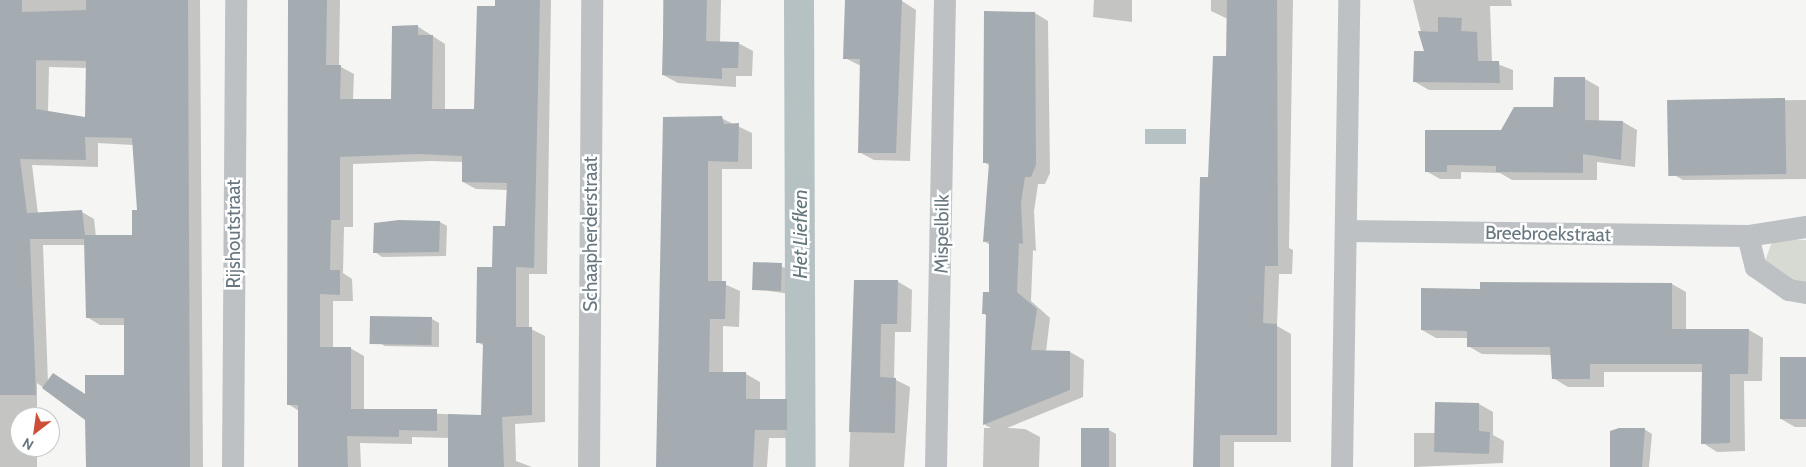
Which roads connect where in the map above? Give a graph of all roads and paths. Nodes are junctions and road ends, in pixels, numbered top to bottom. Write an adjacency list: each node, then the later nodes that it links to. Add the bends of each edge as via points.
1 (236, 0): 9 (street, Rijshoutstraat)
2 (592, 0): 10 (street, Schaapherderstraat)
3 (945, 0): 11 (street, Mispelbilk)
4 (1349, 0): 6 (street)
5 (1806, 227): 7 (street, Breebroekstraat)
6 (1347, 231): 7 (street, Breebroekstraat); 12 (street)
7 (1748, 236): 8 (street, via 1756,267 1789,290)
8 (1806, 293)
9 (233, 467)
10 (589, 467)
11 (936, 467)
12 (1342, 467)

